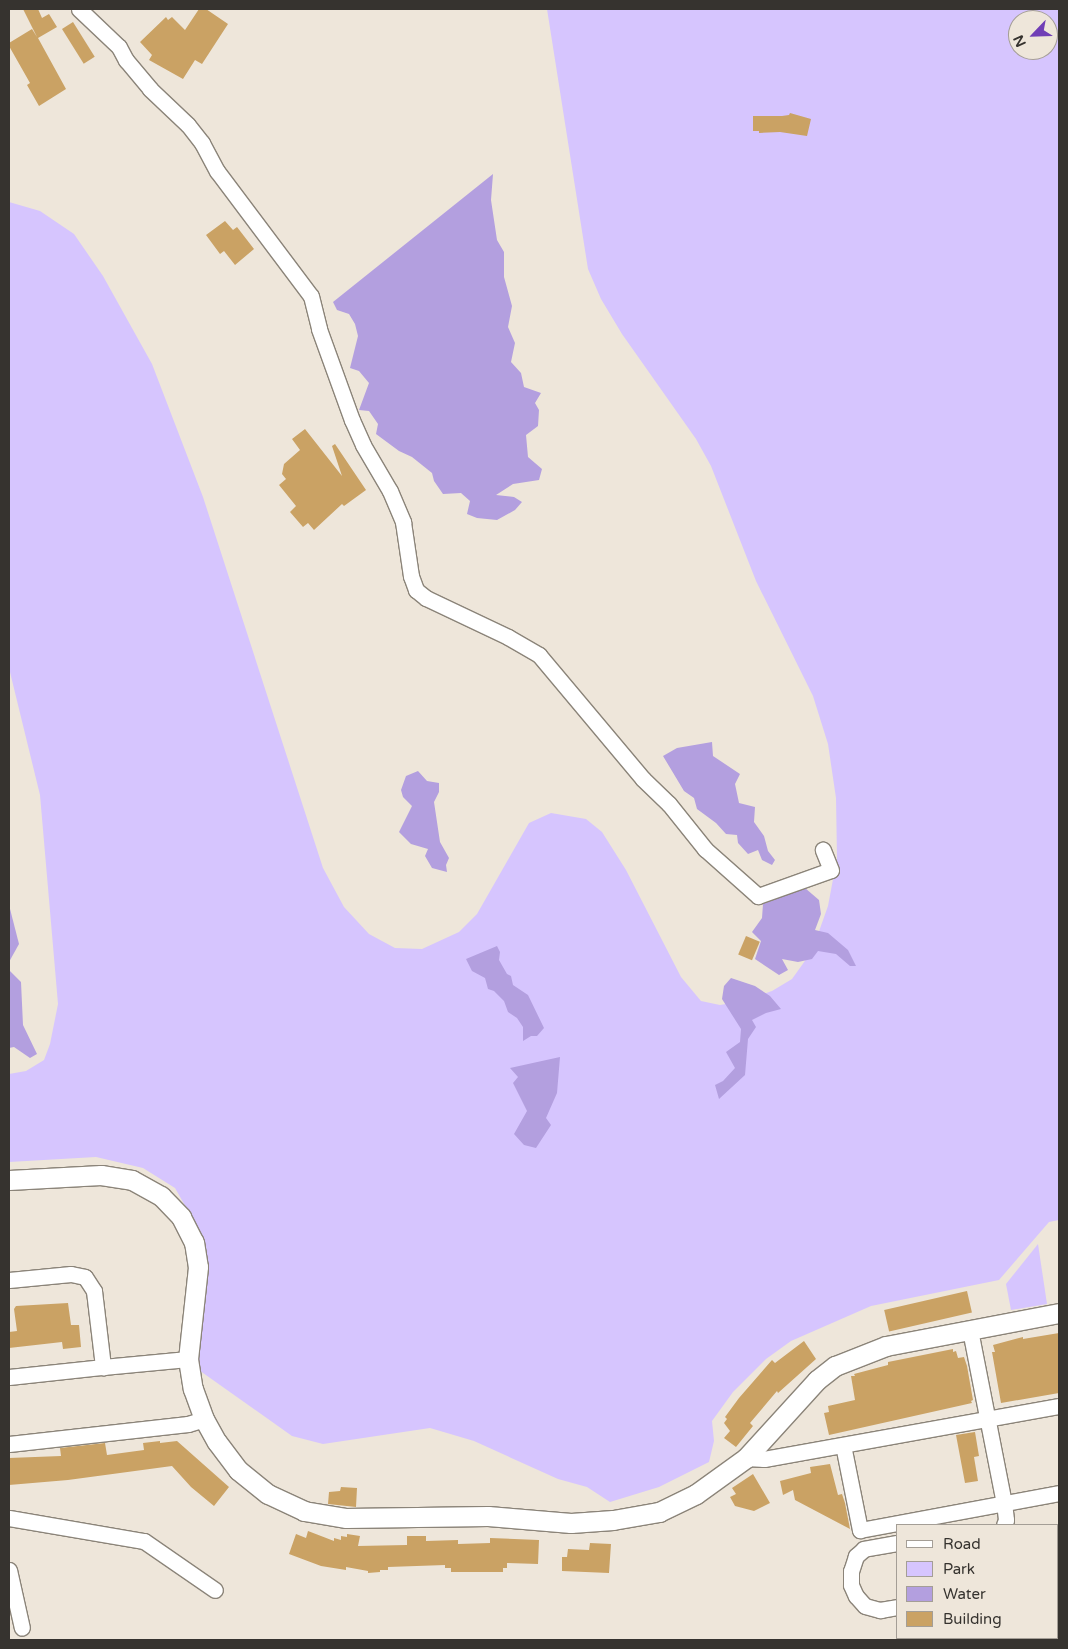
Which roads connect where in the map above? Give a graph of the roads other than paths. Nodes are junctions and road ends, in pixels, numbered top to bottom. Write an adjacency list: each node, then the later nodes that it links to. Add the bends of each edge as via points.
1 (79, 9): 2 (street, via 119,47 150,89 188,124 217,171 311,296 319,329 352,420 403,522 416,590 539,655 704,849 758,896 831,870)
2 (823, 850)
3 (9, 1180): 7 (street, via 101,1175 132,1180 161,1196 181,1217 194,1242 198,1267)
4 (9, 1280): 8 (street, via 71,1274 85,1277 94,1291)
5 (1059, 1313): 6 (street)
6 (970, 1330): 11 (street); 15 (street, via 886,1346 835,1366)
7 (188, 1359): 8 (street); 12 (street, via 193,1389)
8 (102, 1367): 9 (street)
9 (9, 1377)
10 (1059, 1406): 11 (street)
11 (988, 1418): 14 (street); 17 (street)
12 (204, 1419): 13 (street, via 188,1424); 15 (street, via 238,1470 268,1494 304,1511 346,1518 488,1516 571,1522 613,1520 659,1512 696,1494)
13 (9, 1444)
14 (842, 1445): 15 (street, via 764,1459); 17 (street, via 860,1530)
15 (746, 1458)
16 (1059, 1493): 17 (street)
17 (1004, 1503): 19 (street)
18 (9, 1518): 22 (street, via 144,1541)
19 (1004, 1524)
20 (896, 1543): 23 (street, via 864,1550 856,1556 851,1585 865,1606 880,1610)
21 (9, 1570): 24 (street)
22 (215, 1590)
23 (896, 1607)
24 (22, 1628)

